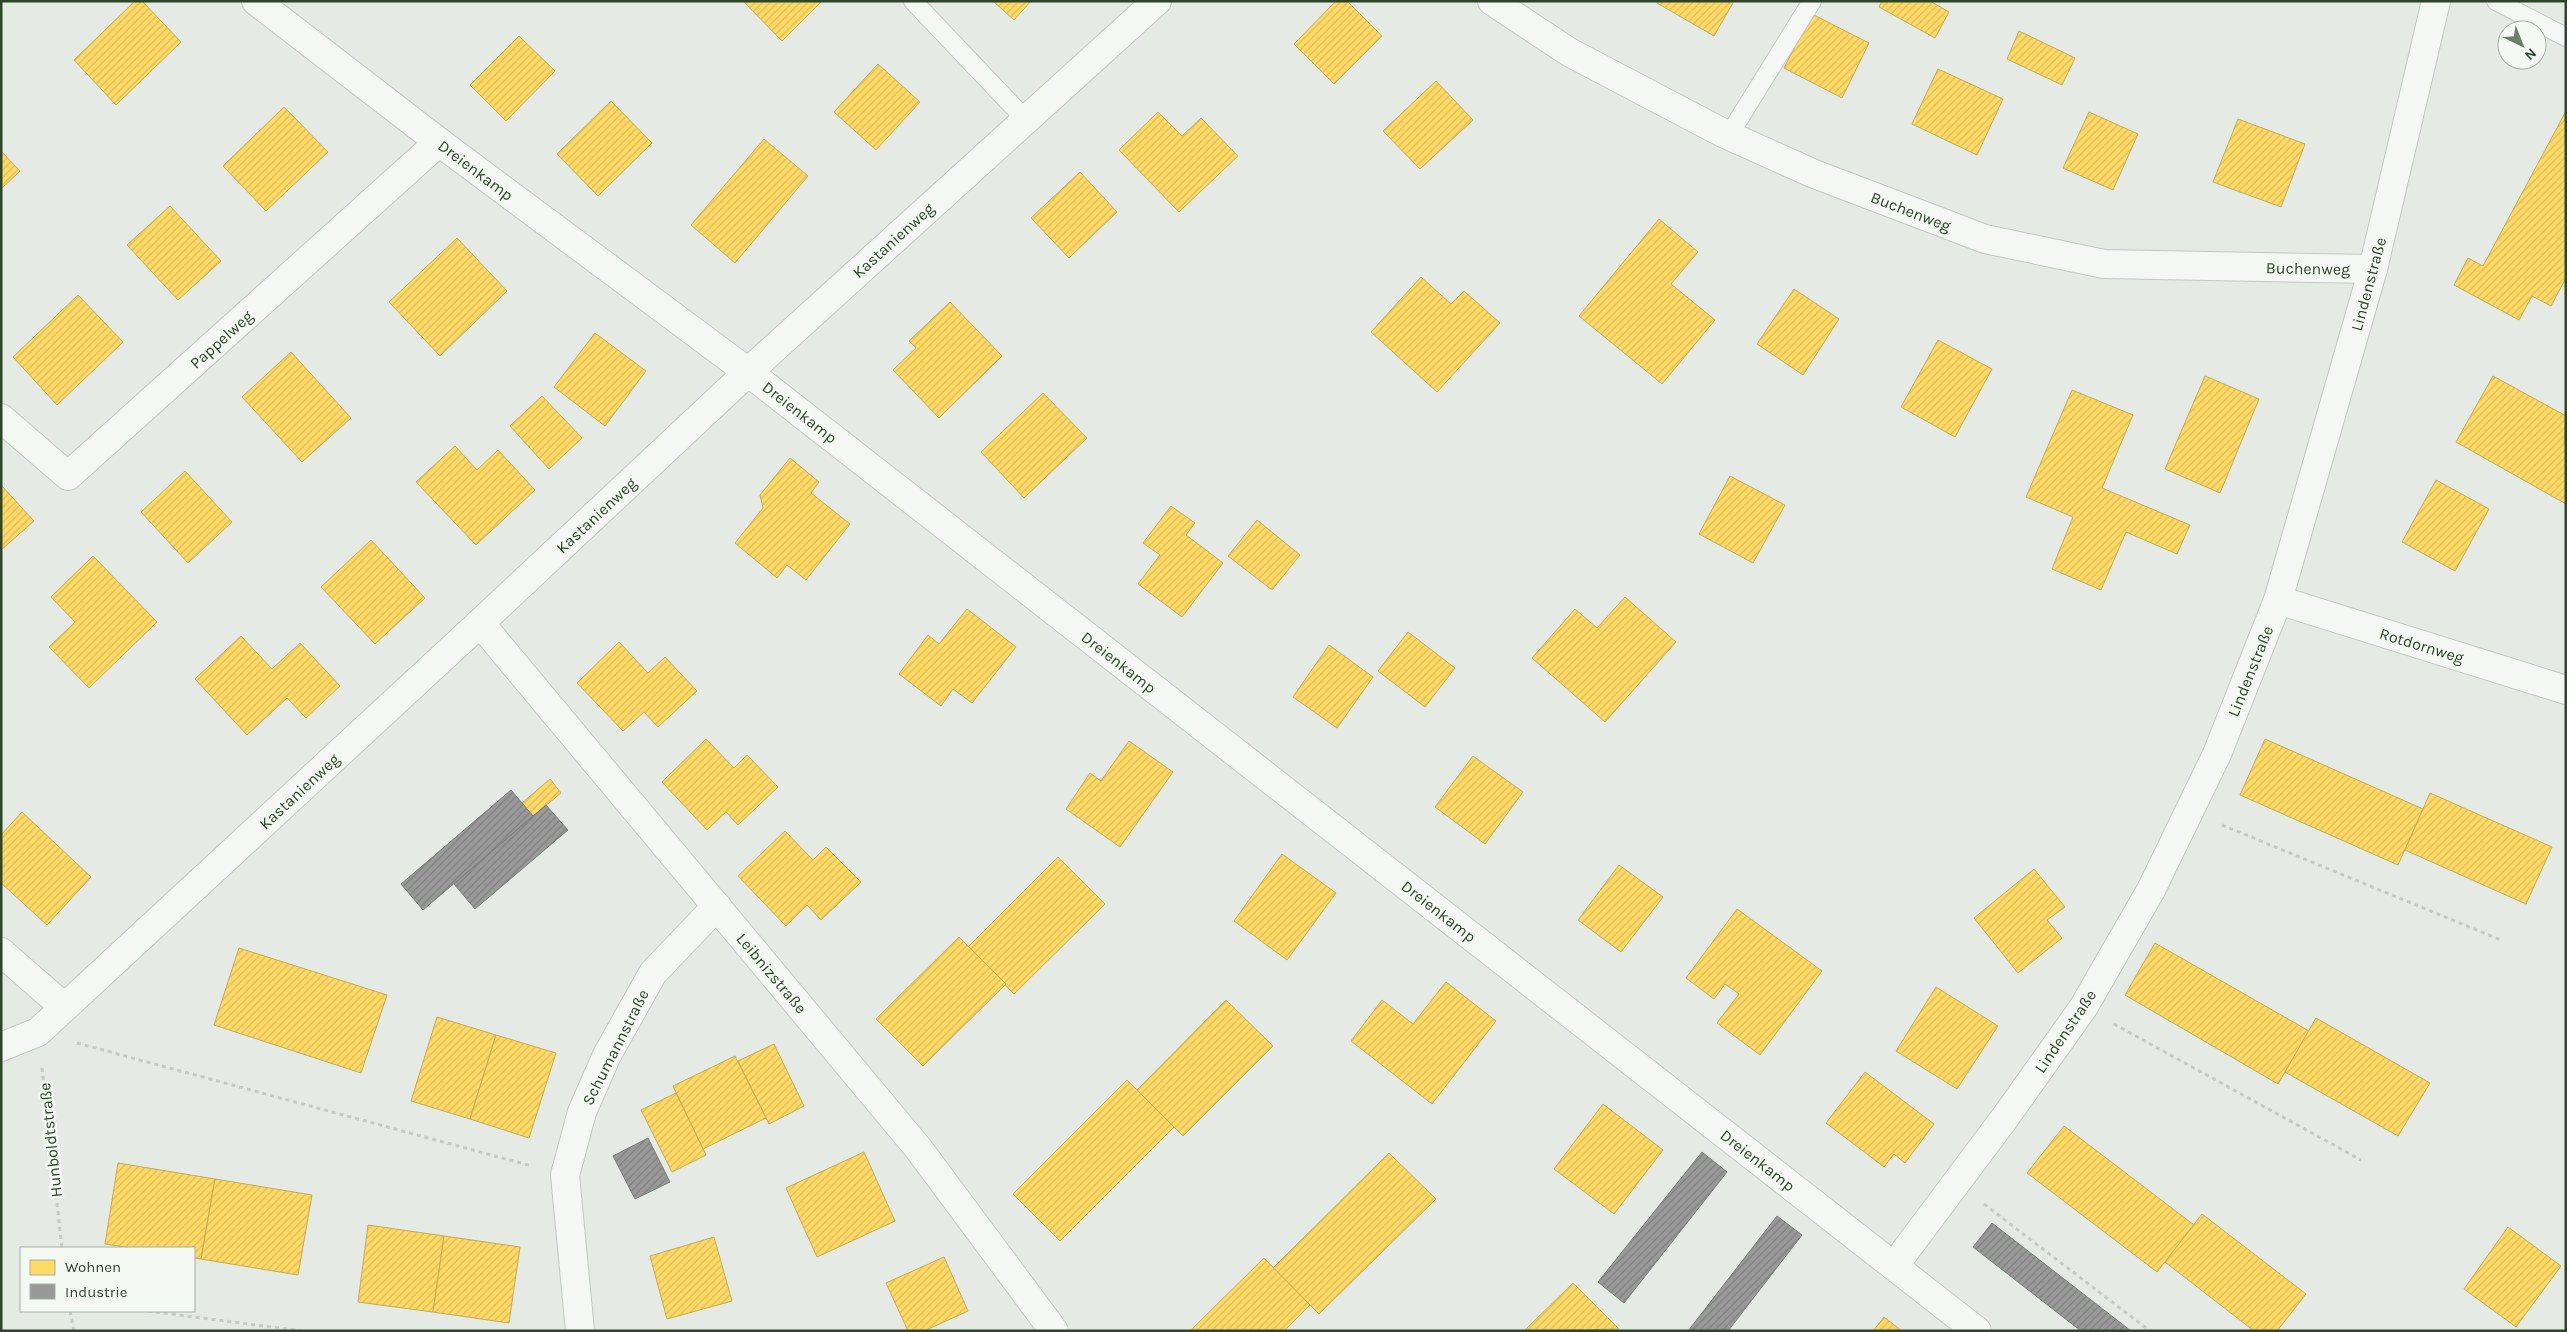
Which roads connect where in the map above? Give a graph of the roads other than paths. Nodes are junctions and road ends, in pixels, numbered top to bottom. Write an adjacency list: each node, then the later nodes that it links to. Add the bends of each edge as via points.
1 (256, 1): 11 (street, Dreienkamp)
2 (913, 1): 9 (lane)
3 (1157, 1): 9 (street, Kastanienweg)
4 (1492, 1): 10 (street, Buchenweg, via 1569,52)
5 (1812, 1): 10 (lane)
6 (2436, 1): 12 (street, Lindenstraße)
7 (2496, 1): 8 (lane)
8 (2566, 37)
9 (1026, 120): 13 (street, Kastanienweg)
10 (1729, 135): 12 (street, Buchenweg, via 1812,173 1984,239 2095,262)
11 (439, 142): 13 (street, Dreienkamp); 14 (street, Pappelweg, via 68,476)
12 (2373, 269): 15 (street, Lindenstraße)
13 (748, 372): 16 (street, Kastanienweg); 22 (street, Dreienkamp)
14 (1, 418)
15 (2278, 600): 17 (street, Rotdornweg); 22 (street, Lindenstraße, via 2217,754 2151,890 2083,1008)
16 (480, 623): 18 (street, Leibnizstraße); 20 (street, Kastanienweg)
17 (2566, 690)
18 (716, 906): 23 (street, Schumannstraße, via 654,973 617,1038 582,1112 565,1175); 24 (street, Leibnizstraße, via 918,1148)
19 (1, 952): 20 (street)
20 (64, 1007): 21 (street, Kastanienweg, via 38,1032)
21 (1, 1047)
22 (1894, 1266): 25 (street, Dreienkamp)
23 (580, 1331)
24 (1054, 1331)
25 (1976, 1331)

